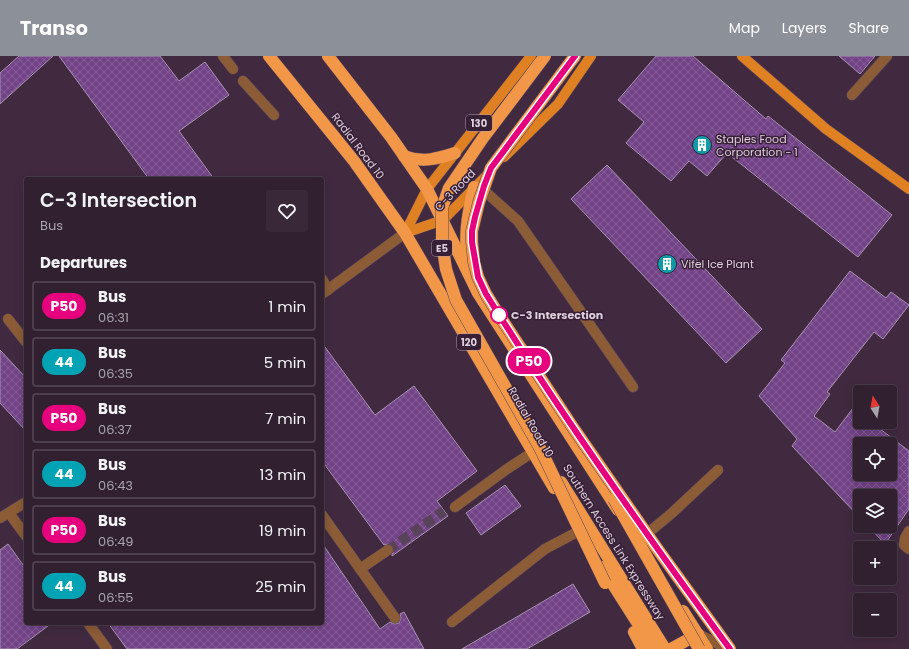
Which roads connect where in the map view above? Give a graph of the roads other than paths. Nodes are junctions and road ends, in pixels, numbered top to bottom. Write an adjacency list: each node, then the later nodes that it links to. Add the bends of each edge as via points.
1 (223, 56): 10 (street)
2 (269, 56): 20 (highway, Radial Road 10 / 120, via 354,161)
3 (328, 56): 15 (highway)
4 (531, 56): 14 (main road, C-3 Road / 130)
5 (545, 56): 27 (highway, E5, bridge, via 449,188 441,219 446,269 456,300)
6 (575, 56): 26 (highway, bridge, via 491,168 472,231 478,277 486,294)
7 (592, 56): 16 (main road, C-3 Road, via 558,104)
8 (742, 56): 18 (main road, via 826,129)
9 (887, 56): 12 (street)
10 (233, 69)
11 (243, 81): 13 (street)
12 (852, 95)
13 (274, 115)
14 (455, 153): 15 (highway, via 427,160); 17 (main road, C-3 Road / 130)
15 (404, 156): 17 (highway)
16 (476, 186): 19 (main road, C-3 Road); 21 (highway, via 467,217 466,247); 25 (street, via 518,221)
17 (427, 189): 19 (highway); 20 (main road, C-3 Road / 130)
18 (909, 189)
19 (443, 220): 20 (main road, C-3 Road); 21 (highway)
20 (405, 233): 22 (street); 27 (highway, Radial Road 10 / 120)
21 (470, 276): 36 (highway, via 478,293)
22 (325, 292)
23 (8, 319): 24 (street)
24 (24, 339)
25 (634, 387)
26 (574, 429): 49 (highway, Southern Access Link Expressway, bridge); 51 (highway, bridge)
27 (537, 450): 30 (street); 33 (highway, Radial Road 10 / 120); 45 (highway, bridge, via 605,583); 47 (highway, Southern Access Link Expressway, bridge)
28 (718, 470): 36 (street)
29 (24, 503): 31 (street)
30 (455, 507)
31 (5, 516): 35 (street)
32 (324, 518): 39 (street)
33 (579, 531): 41 (street, via 545,550); 46 (highway, Radial Road 10 / 120)
34 (909, 531): 37 (street, via 904,545)
35 (24, 534)
36 (638, 541): 43 (highway)
37 (909, 549)
38 (388, 550): 39 (street)
39 (360, 569): 40 (street)
40 (394, 618)
41 (452, 622)
42 (89, 625): 44 (street)
43 (698, 634): 48 (highway); 50 (highway); 51 (street)
44 (107, 649)
45 (644, 649)
46 (654, 649)
47 (665, 649)
48 (671, 649)
49 (699, 649)
50 (707, 649)
51 (729, 649)

